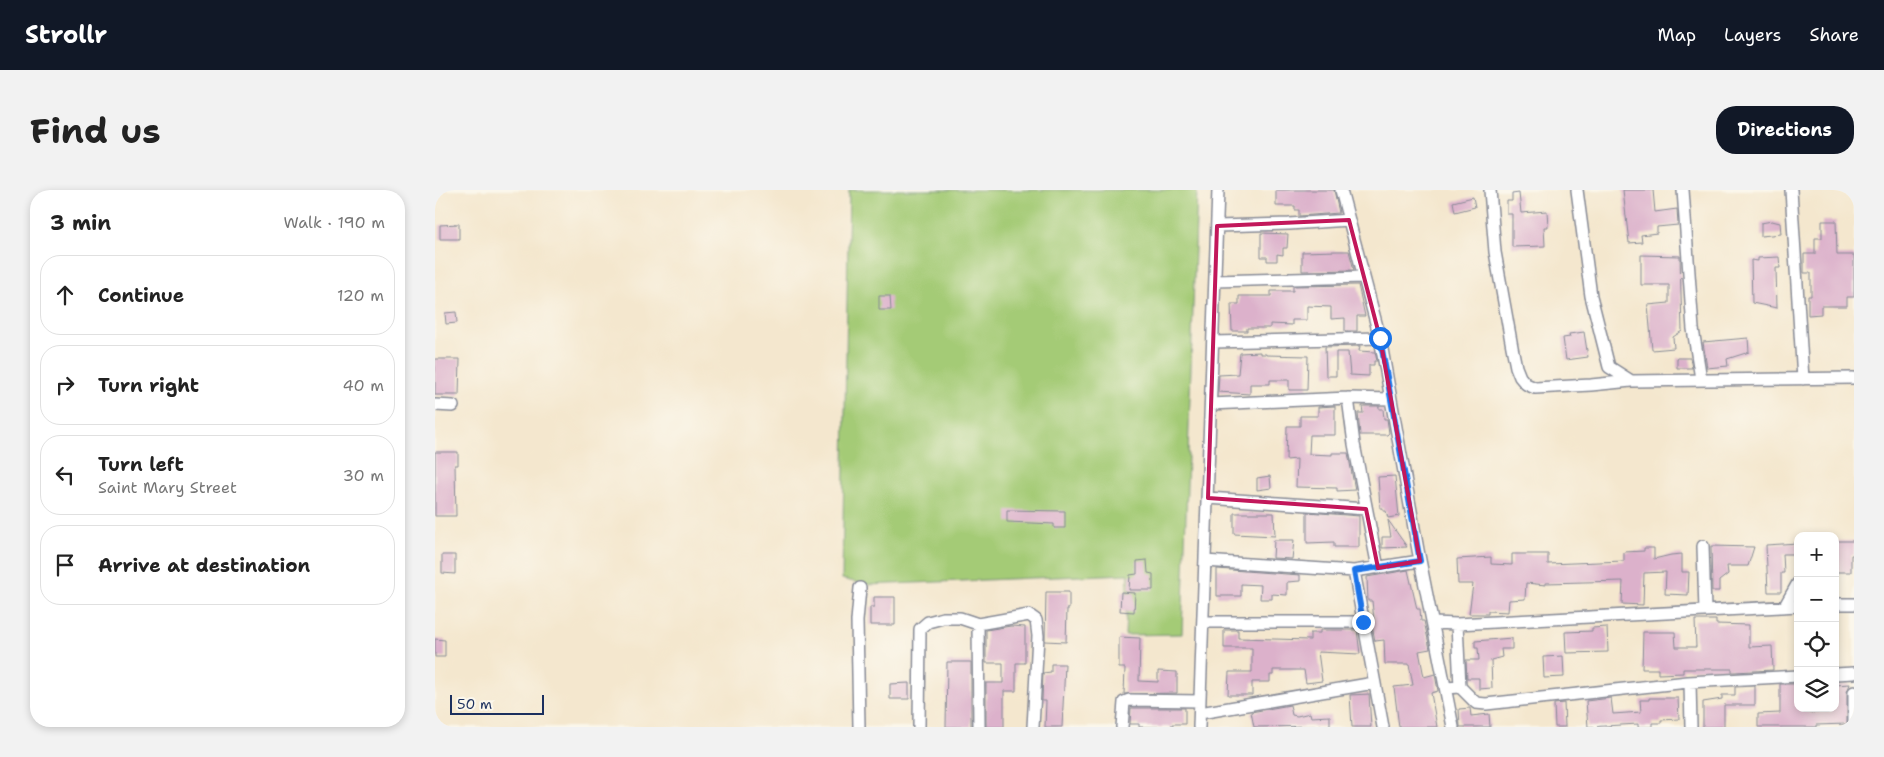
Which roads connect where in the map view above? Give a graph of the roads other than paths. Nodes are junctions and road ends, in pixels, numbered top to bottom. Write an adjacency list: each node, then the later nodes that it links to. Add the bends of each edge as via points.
1 (1219, 190): 8 (street)
2 (1341, 190): 7 (street)
3 (1490, 190): 18 (street, via 1495,252 1520,377 1535,388)
4 (1577, 190): 13 (street, via 1591,296)
5 (1683, 190): 16 (street, via 1693,328)
6 (1791, 190): 14 (street)
7 (1349, 220): 8 (street); 9 (street)
8 (1217, 226): 10 (street)
9 (1364, 277): 10 (street); 11 (street)
10 (1215, 281): 12 (street)
11 (1380, 338): 12 (street); 20 (street)
12 (1213, 342): 21 (street)
13 (1609, 367): 17 (street); 18 (street)
14 (1803, 378): 15 (street); 16 (street)
15 (1854, 378)
16 (1701, 379): 17 (street)
17 (1631, 381): 18 (street)
18 (1591, 385)
19 (1348, 398): 20 (street); 21 (street); 25 (street)
20 (1391, 399): 28 (street)
21 (1211, 404): 24 (street)
22 (435, 405): 23 (street)
23 (453, 406)
24 (1208, 498): 25 (street); 27 (street)
25 (1366, 509): 29 (street)
26 (1703, 546): 37 (street)
27 (1205, 560): 30 (street); 38 (street)
28 (1420, 561): 29 (street); 40 (street)
29 (1377, 568): 30 (street)
30 (1354, 571): 39 (street)
31 (860, 588): 53 (street, via 857,604)
32 (1794, 590): 35 (street)
33 (1839, 604): 34 (street)
34 (1854, 604)
35 (1785, 606): 36 (street); 37 (street)
36 (1794, 606)
37 (1705, 611): 42 (street)
38 (1203, 622): 39 (street); 51 (street)
39 (1363, 622): 47 (street)
40 (1433, 623): 42 (street); 49 (street)
41 (978, 624): 54 (street, via 960,618 943,618 928,622 920,629); 55 (street); 56 (street, via 1029,615 1036,620)
42 (1457, 624): 48 (street)
43 (1854, 673): 44 (street)
44 (1839, 674)
45 (1794, 676): 46 (street)
46 (1690, 682): 48 (street, via 1486,704 1476,703); 61 (street)
47 (1374, 683): 52 (street); 59 (street)
48 (1460, 687): 49 (street)
49 (1445, 688): 60 (street)
50 (1854, 692): 62 (street)
51 (1200, 701): 52 (street); 57 (street, via 1129,700 1124,702)
52 (1200, 714): 58 (street)
53 (859, 727)
54 (919, 727)
55 (979, 727)
56 (1033, 727)
57 (1122, 727)
58 (1199, 727)
59 (1383, 727)
60 (1453, 727)
61 (1691, 727)
62 (1854, 727)

